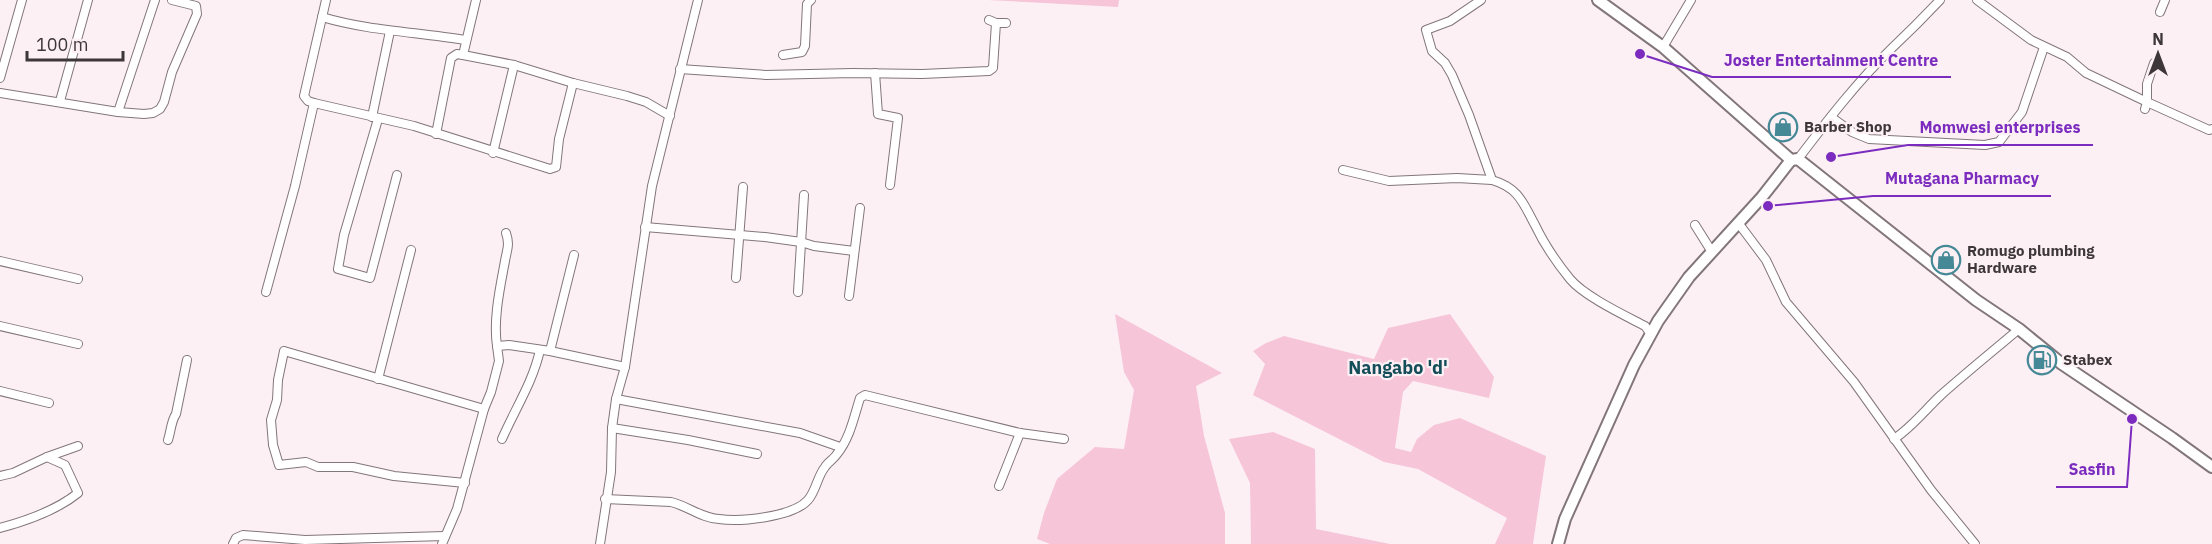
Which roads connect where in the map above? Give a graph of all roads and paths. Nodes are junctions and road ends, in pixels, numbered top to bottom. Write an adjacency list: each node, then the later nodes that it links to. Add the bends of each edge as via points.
1 (22, 0): 28 (street)
2 (87, 0): 31 (street)
3 (155, 0): 34 (street)
4 (172, 0): 34 (street, via 196,6 197,10 164,102 153,113)
5 (326, 0): 16 (street)
6 (476, 0): 19 (street)
7 (698, 0): 26 (street)
8 (811, 0): 23 (street, via 807,4 802,52)
9 (1481, 0): 44 (street, via 1449,21 1426,30 1432,51 1456,85)
10 (1598, 0): 20 (street)
11 (1691, 0): 20 (street)
12 (1940, 0): 36 (street)
13 (1977, 0): 21 (street)
14 (2165, 0): 15 (street)
15 (2160, 12)
16 (322, 17): 18 (street); 32 (street, via 304,96)
17 (1006, 23): 27 (street, via 993,21 994,62 989,71)
18 (390, 31): 19 (street); 37 (street)
19 (465, 40): 22 (street)
20 (1663, 47): 41 (street)
21 (2044, 47): 33 (street); 36 (street, via 2022,112 1999,142 1985,145 1869,139)
22 (463, 55): 25 (street); 39 (street, via 451,58)
23 (783, 55)
24 (2154, 63): 33 (street)
25 (514, 65): 29 (street); 40 (street)
26 (680, 69): 27 (street, via 766,75); 35 (street)
27 (875, 73): 45 (street, via 877,111 898,118)
28 (0, 78)
29 (573, 83): 35 (street, via 646,102); 40 (street, via 556,167 545,169)
30 (0, 93): 31 (street)
31 (60, 101): 34 (street)
32 (314, 104): 37 (street); 62 (street)
33 (2146, 105): 38 (street)
34 (118, 112)
35 (670, 116): 51 (street)
36 (1831, 117): 41 (street)
37 (375, 118): 39 (street); 43 (street, via 338,269 370,278)
38 (2212, 129)
39 (436, 134): 40 (street)
40 (493, 153)
41 (1795, 159): 49 (street); 66 (street)
42 (1343, 170): 44 (street, via 1389,181)
43 (397, 174)
44 (1492, 180): 67 (street, via 1519,196 1572,281 1645,326)
45 (890, 184)
46 (743, 188): 53 (street)
47 (804, 195): 54 (street)
48 (860, 208): 56 (street)
49 (1739, 224): 57 (street); 83 (street, via 1766,260 1786,302 1854,382)
50 (1695, 225): 57 (street)
51 (645, 227): 53 (street); 73 (street)
52 (506, 233): 69 (street, via 510,244 495,329)
53 (739, 235): 54 (street); 60 (street)
54 (801, 242): 56 (street); 63 (street)
55 (411, 250): 74 (street)
56 (854, 251): 64 (street)
57 (1712, 252): 67 (street, via 1675,295)
58 (574, 255): 71 (street)
59 (0, 261): 61 (street)
60 (736, 278)
61 (78, 279)
62 (266, 292)
63 (798, 292)
64 (849, 296)
65 (0, 326): 68 (street)
66 (2019, 329): 83 (street); 89 (street, via 2062,364)
67 (1651, 334): 99 (street, via 1569,509)
68 (78, 344)
69 (497, 346): 70 (street); 78 (street, via 499,362)
70 (540, 350): 71 (street); 81 (street, via 530,382)
71 (550, 351): 73 (street)
72 (187, 360): 84 (street)
73 (626, 367): 76 (street)
74 (378, 379): 78 (street); 91 (street, via 284,351 271,420 277,463 353,467 394,476)
75 (0, 391): 77 (street)
76 (616, 399): 79 (street); 86 (street, via 800,433)
77 (48, 403)
78 (484, 409): 91 (street)
79 (612, 428): 87 (street); 93 (street, via 611,472)
80 (1020, 433): 82 (street); 86 (street, via 865,395 860,398 852,427); 92 (street)
81 (502, 439)
82 (1064, 439)
83 (1894, 439): 100 (street)
84 (168, 440)
85 (78, 446): 88 (street)
86 (840, 447): 93 (street, via 809,499 785,513 719,519 671,502)
87 (757, 454)
88 (47, 457): 90 (street); 94 (street, via 65,465 78,493)
89 (2212, 467)
90 (0, 476)
91 (465, 483): 95 (street)
92 (999, 486)
93 (605, 499): 98 (street)
94 (0, 528)
95 (443, 540): 96 (street)
96 (297, 542): 97 (street, via 243,535)
97 (233, 544)
98 (600, 544)
99 (1558, 544)
100 (1975, 544)

